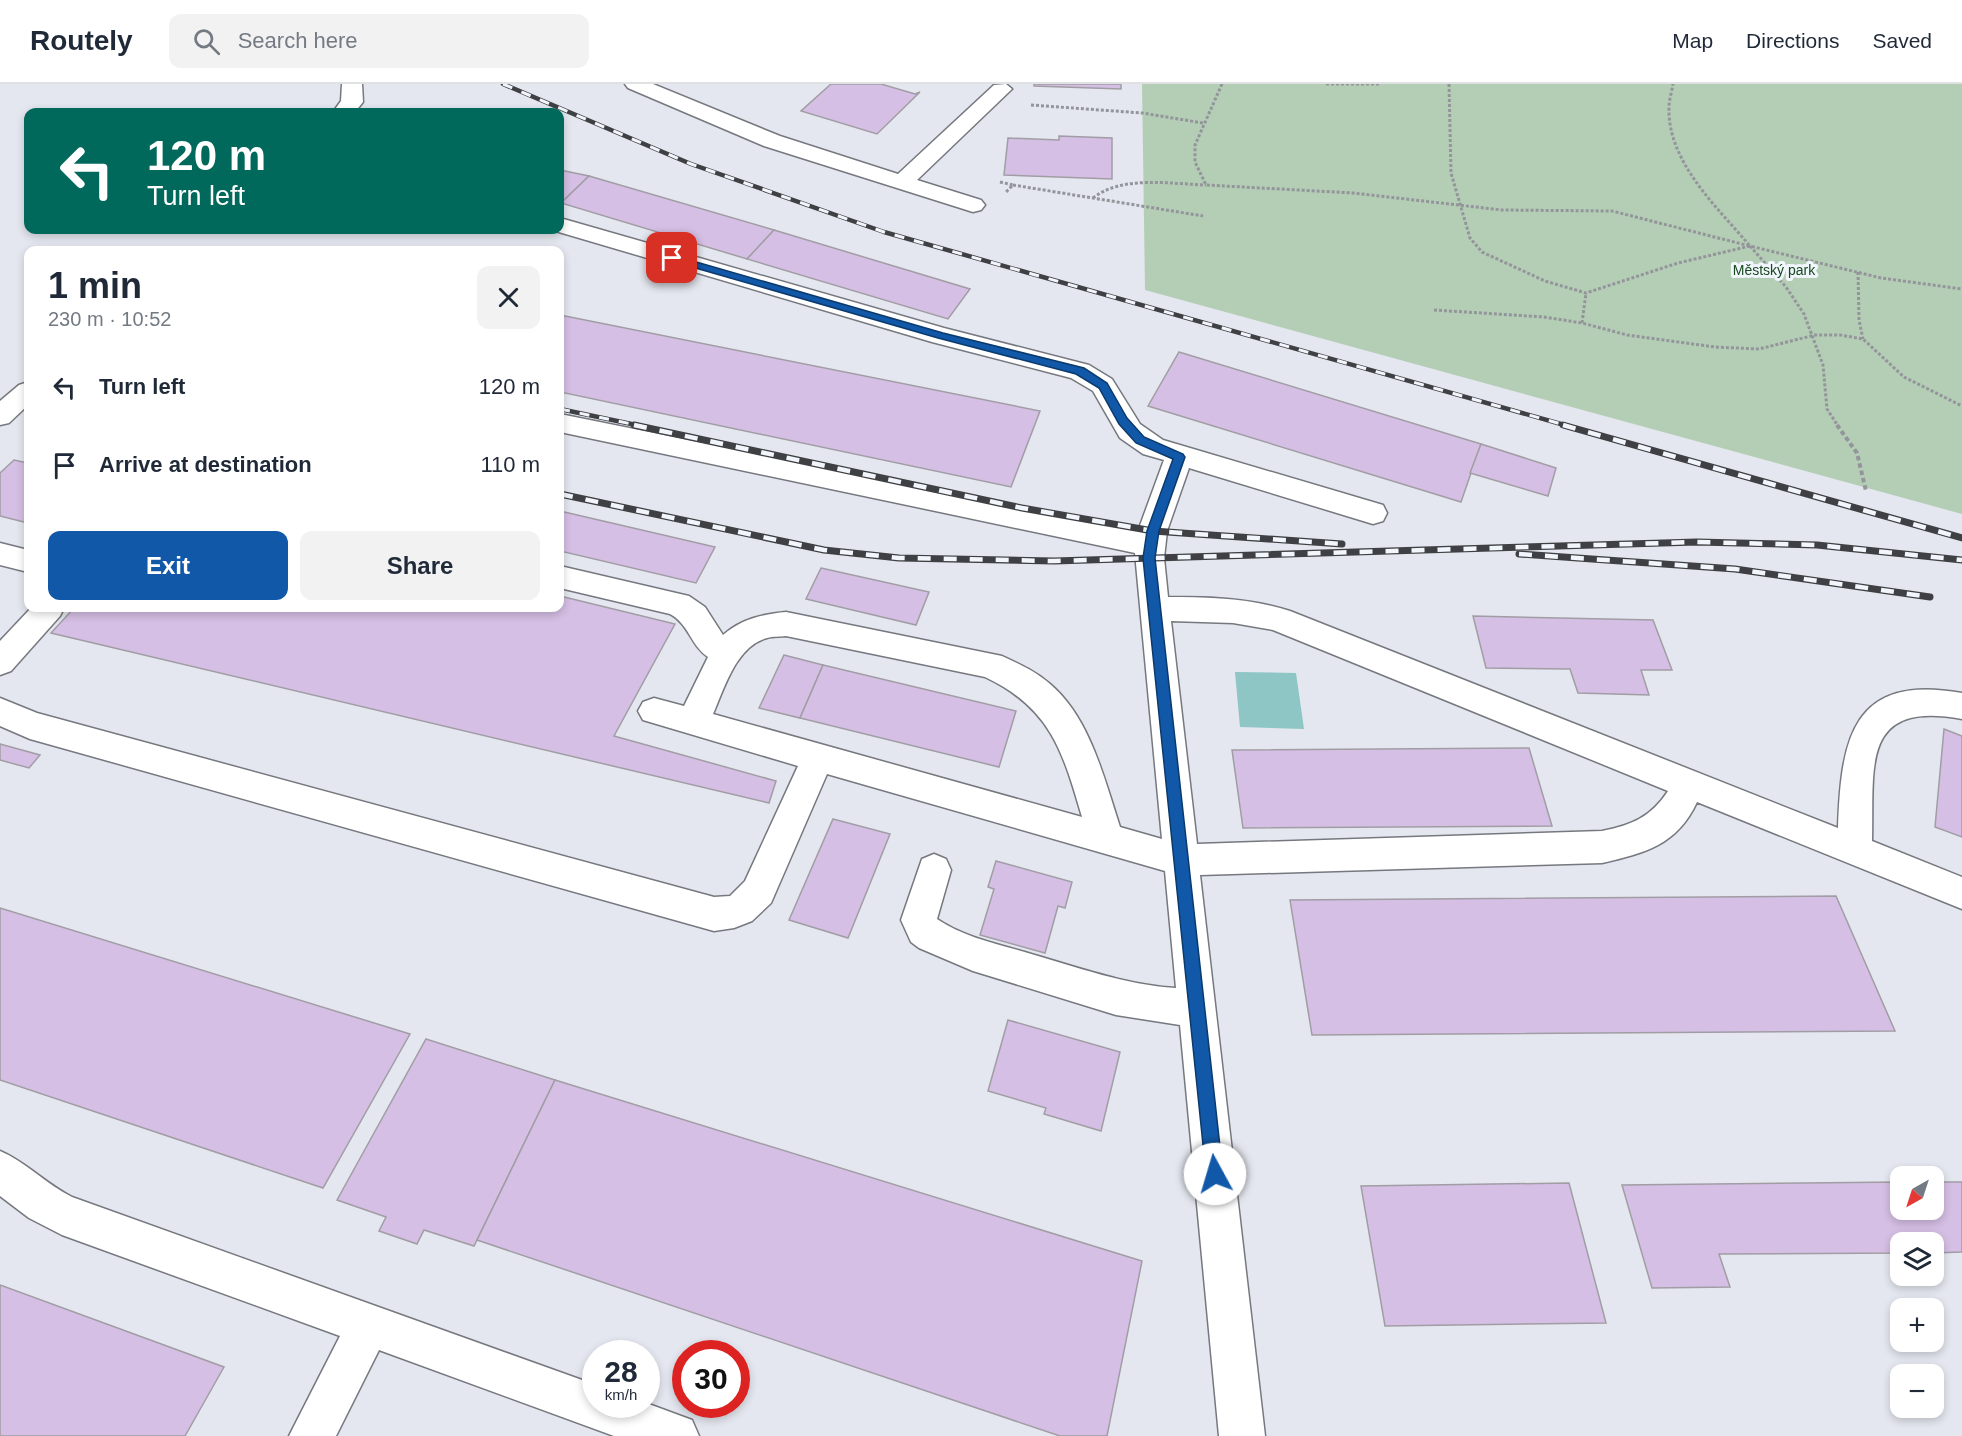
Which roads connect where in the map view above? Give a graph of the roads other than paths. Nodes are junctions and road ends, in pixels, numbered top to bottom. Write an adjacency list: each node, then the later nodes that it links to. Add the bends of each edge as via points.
1 (352, 84): 4 (street, via 352,102)
2 (635, 84): 5 (street, via 772,141)
3 (1001, 89): 5 (street)
4 (347, 108)
5 (901, 183): 6 (street)
6 (974, 206)
7 (564, 226): 11 (street, via 941,336 1080,371 1103,385 1123,421 1140,440)
8 (24, 395): 9 (street)
9 (0, 416)
10 (564, 424): 13 (street)
11 (1179, 457): 12 (street); 13 (street)
12 (1374, 513)
13 (1151, 545): 17 (street)
14 (0, 554): 15 (street)
15 (24, 560)
16 (564, 578): 19 (street, via 690,609 698,617 707,640)
17 (1155, 609): 26 (street, via 1257,613); 29 (street)
18 (45, 612): 20 (street)
19 (726, 651): 24 (street); 27 (street, via 746,631 786,624 1006,670 1043,696 1069,729)
20 (0, 662)
21 (1962, 706): 28 (street, via 1942,701 1912,702 1885,712 1869,730 1860,753)
22 (0, 711): 25 (street, via 30,725 714,914 733,914 747,907 758,892)
23 (654, 711): 24 (street)
24 (693, 722): 25 (street)
25 (818, 757): 27 (street)
26 (1689, 784): 28 (street); 29 (street, via 1678,808 1664,824 1640,839 1602,847)
27 (1106, 838): 29 (street)
28 (1854, 850): 31 (street)
29 (1182, 860): 32 (street)
30 (934, 870): 32 (street, via 919,920 932,936 973,954 1085,988 1157,1005)
31 (1962, 893)
32 (1198, 1008): 37 (street)
33 (0, 1172): 34 (street, via 62,1214)
34 (369, 1325): 35 (street); 36 (street)
35 (312, 1436)
36 (676, 1436)
37 (1242, 1436)

